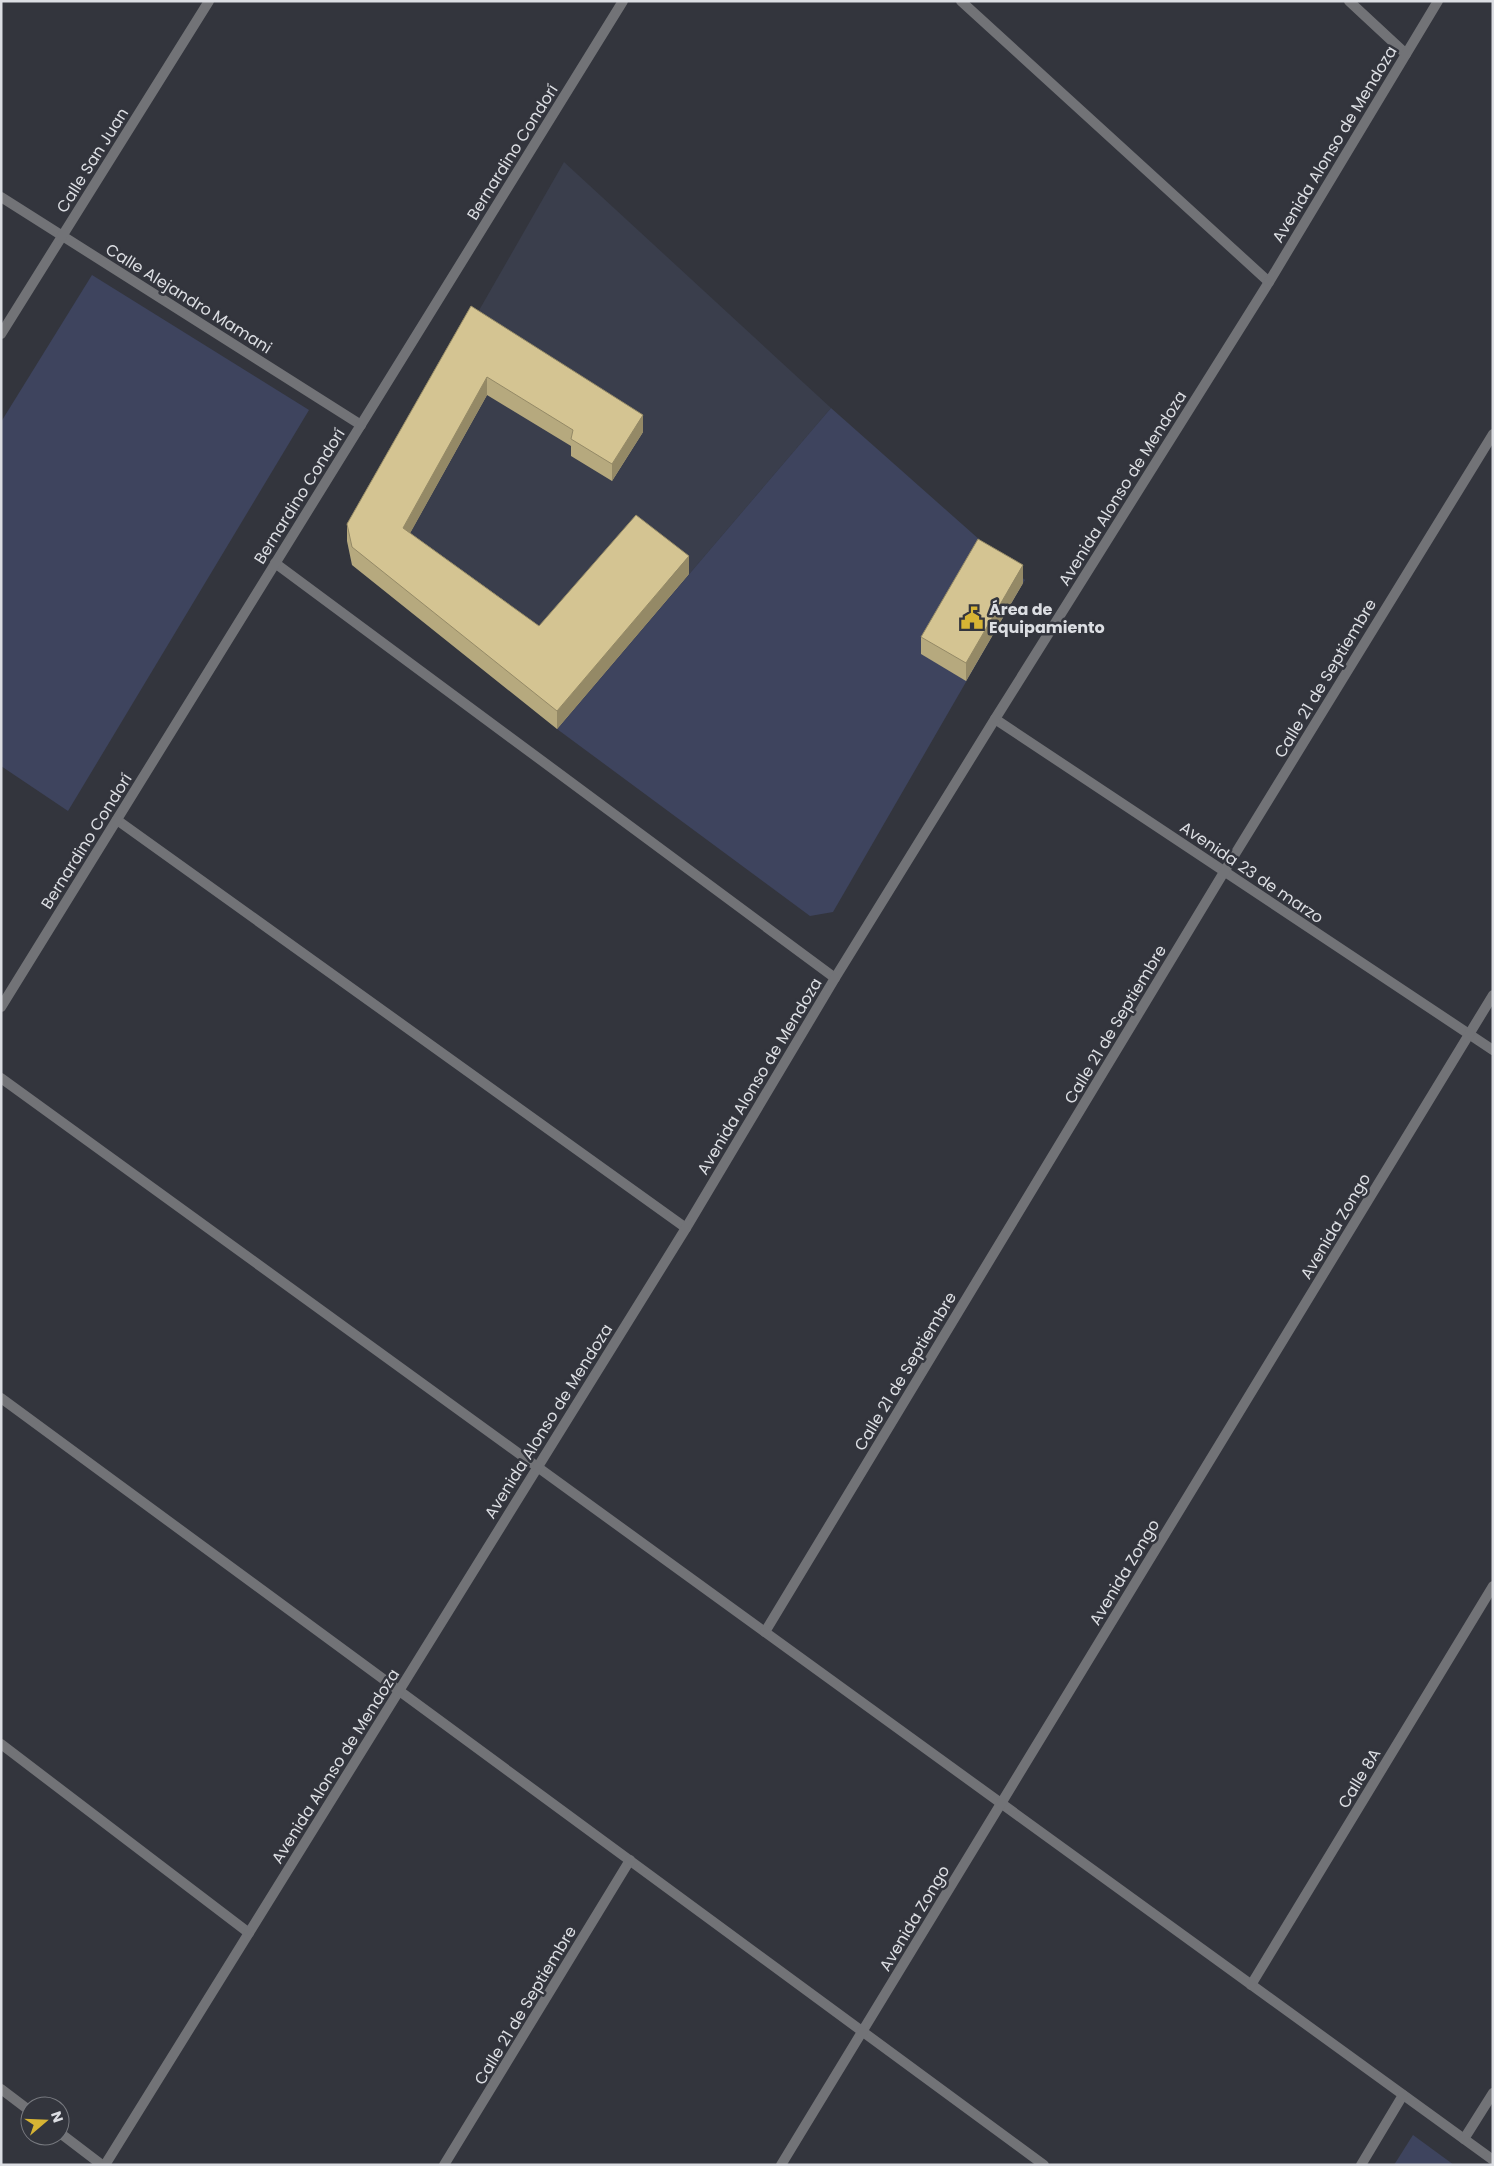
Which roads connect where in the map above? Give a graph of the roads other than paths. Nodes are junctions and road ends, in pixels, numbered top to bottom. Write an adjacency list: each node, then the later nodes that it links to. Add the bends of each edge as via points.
1 (209, 1): 8 (street, Calle San Juan)
2 (622, 1): 11 (street, Bernardino Condorí)
3 (961, 1): 9 (street)
4 (1349, 1): 6 (street)
5 (1438, 1): 6 (street, Avenida Alonso de Mendoza)
6 (1406, 54): 9 (street, Avenida Alonso de Mendoza)
7 (1, 197): 8 (street, Calle Alejandro Mamani)
8 (62, 236): 10 (street, Calle San Juan); 11 (street, Calle Alejandro Mamani)
9 (1269, 282): 14 (street, Avenida Alonso de Mendoza)
10 (1, 334)
11 (361, 424): 13 (street, Bernardino Condorí)
12 (1493, 434): 16 (street, Calle 21 de Septiembre)
13 (275, 563): 15 (street, Bernardino Condorí); 17 (street)
14 (995, 719): 16 (street, Avenida 23 de marzo); 17 (street, Avenida Alonso de Mendoza)
15 (117, 820): 19 (street, Bernardino Condorí); 23 (street)
16 (1224, 872): 20 (street, Avenida 23 de marzo); 27 (street, Calle 21 de Septiembre)
17 (835, 978): 23 (street, Avenida Alonso de Mendoza)
18 (1493, 995): 20 (street, Avenida Zongo)
19 (1, 1007)
20 (1469, 1034): 21 (street, Avenida 23 de marzo); 30 (street, Avenida Zongo)
21 (1493, 1050)
22 (1, 1078): 25 (street)
23 (686, 1228): 25 (street, Avenida Alonso de Mendoza)
24 (1, 1398): 28 (street)
25 (537, 1467): 27 (street); 28 (street, Avenida Alonso de Mendoza)
26 (1493, 1586): 33 (street, Calle 8A)
27 (764, 1632): 30 (street)
28 (400, 1691): 31 (street); 32 (street, Avenida Alonso de Mendoza)
29 (1, 1744): 32 (street)
30 (1001, 1803): 33 (street); 34 (street, Avenida Zongo)
31 (630, 1860): 34 (street); 43 (street, Calle 21 de Septiembre)
32 (249, 1933): 42 (street, Avenida Alonso de Mendoza)
33 (1251, 1985): 37 (street)
34 (863, 2031): 44 (street, Avenida Zongo); 45 (street)
35 (1, 2089): 38 (street)
36 (1493, 2092): 39 (street)
37 (1403, 2095): 39 (street); 46 (street)
38 (20, 2103)
39 (1464, 2139): 41 (street)
40 (70, 2140): 42 (street)
41 (1493, 2160)
42 (103, 2165)
43 (444, 2165)
44 (781, 2165)
45 (1044, 2165)
46 (1361, 2165)

